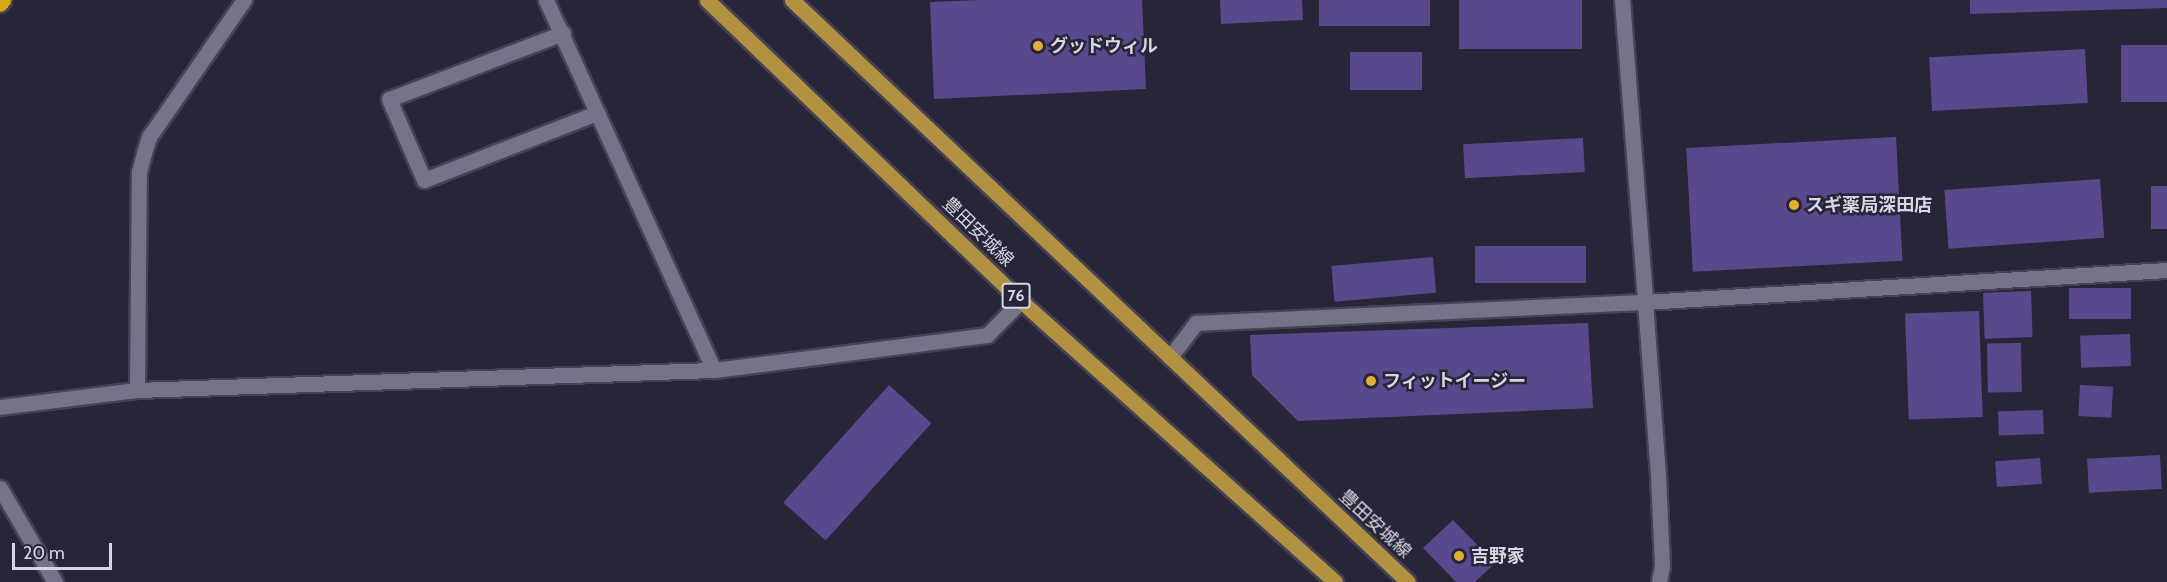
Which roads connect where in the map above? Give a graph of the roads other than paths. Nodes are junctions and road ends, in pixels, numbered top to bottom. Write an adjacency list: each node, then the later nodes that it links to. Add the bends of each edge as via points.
1 (244, 0): 13 (street, via 149,137 144,153 139,172)
2 (546, 0): 6 (street)
3 (708, 0): 9 (main road, 豊田安城線 / 76)
4 (792, 0): 11 (main road, 豊田安城線)
5 (1622, 0): 10 (street)
6 (563, 33): 7 (street); 7 (street, via 389,99 424,180)
7 (597, 113): 12 (street)
8 (2167, 270): 10 (street)
9 (1021, 301): 12 (street, via 987,335); 17 (main road, 豊田安城線 / 76)
10 (1645, 302): 11 (street, via 1196,323); 19 (street, via 1658,474 1662,566)
11 (1170, 357): 18 (main road, 豊田安城線)
12 (714, 370): 13 (street)
13 (137, 390): 14 (street)
14 (0, 407)
15 (0, 488): 16 (street)
16 (55, 582)
17 (1335, 582)
18 (1408, 582)
19 (1659, 582)

